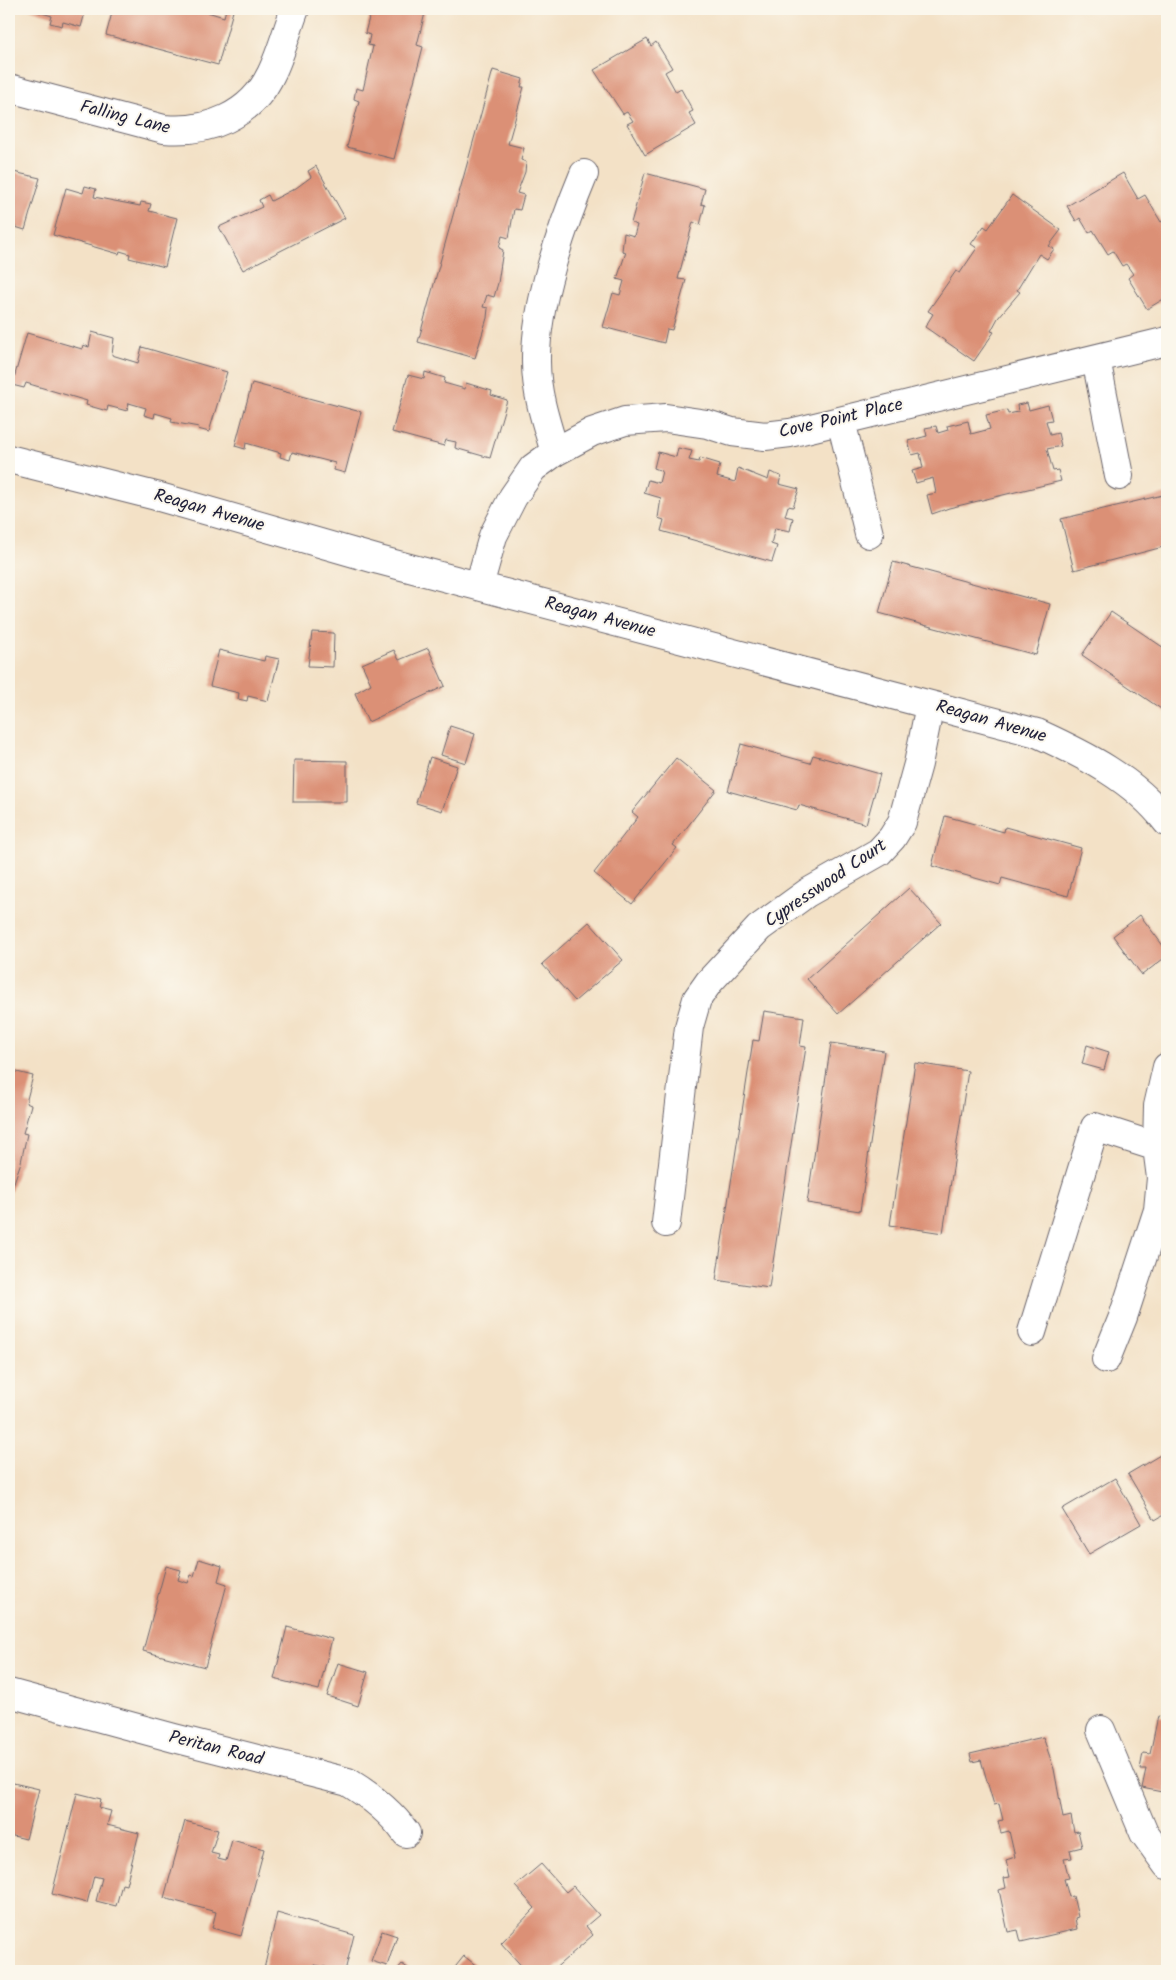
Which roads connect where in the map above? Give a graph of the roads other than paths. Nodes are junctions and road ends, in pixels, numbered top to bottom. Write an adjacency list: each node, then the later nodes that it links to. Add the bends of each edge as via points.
1 (295, 9): 2 (street, Falling Lane, via 270,75 256,98 231,118 206,128 164,129)
2 (9, 88)
3 (584, 174): 7 (street, via 553,262 539,327 537,372 542,408)
4 (1167, 341): 5 (street, Cove Point Place)
5 (1096, 359): 6 (street, Cove Point Place); 9 (street)
6 (841, 421): 7 (street, Cove Point Place, via 764,436 666,418 625,421 592,432); 10 (street)
7 (555, 452): 11 (street, Cove Point Place, via 533,468 513,497 493,536)
8 (9, 459): 11 (street, Reagan Avenue, via 156,496)
9 (1118, 476)
10 (870, 534)
11 (479, 586): 12 (street, Reagan Avenue)
12 (930, 705): 13 (street, Reagan Avenue, via 1037,733 1090,757 1130,785); 16 (street, Cypresswood Court, via 902,822 892,838 879,852 807,893 759,928 697,999 689,1026)
13 (1166, 818)
14 (1167, 1067): 15 (street, via 1158,1106)
15 (1157, 1147): 17 (street, via 1095,1127); 18 (street, via 1161,1178 1158,1210)
16 (666, 1223)
17 (1032, 1332)
18 (1106, 1358)
19 (9, 1694): 21 (street, Peritan Road, via 348,1782 372,1797)
20 (1101, 1730): 22 (street, via 1144,1833)
21 (406, 1834)
22 (1167, 1865)

